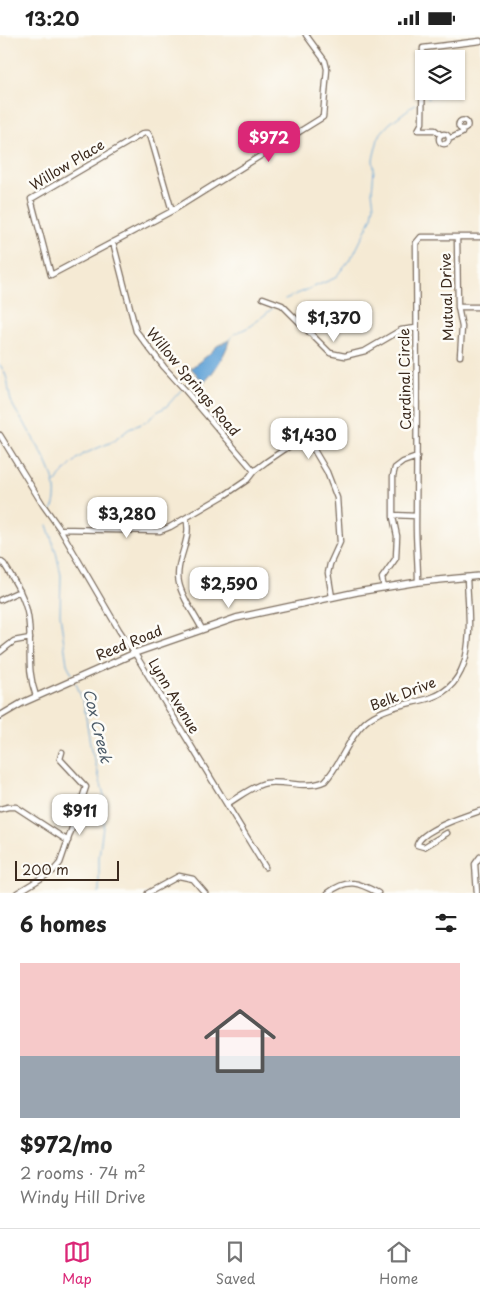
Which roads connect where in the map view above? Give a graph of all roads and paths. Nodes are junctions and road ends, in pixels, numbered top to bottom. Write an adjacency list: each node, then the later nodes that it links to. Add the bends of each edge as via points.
1 (306, 35): 6 (street, via 325,61 327,69 323,117)
2 (480, 41): 4 (street, via 423,48 422,123 418,130 434,130)
3 (463, 129): 5 (street, via 462,133)
4 (441, 135): 5 (street, via 446,134); 5 (street, via 442,143)
5 (449, 139)
6 (172, 211): 9 (street); 9 (street, Willow Place, via 148,133 31,199 52,275)
7 (457, 237): 8 (street, Cardinal Circle); 11 (street, Mutual Drive); 13 (street, Cardinal Circle, via 417,240)
8 (480, 237)
9 (113, 241): 17 (street, Willow Springs Road, via 136,331)
10 (263, 298): 13 (street, via 282,305 330,353 345,356 365,351 401,330)
11 (458, 307): 12 (street); 14 (street, Mutual Drive, via 462,327)
12 (480, 307)
13 (416, 328): 16 (street, Cardinal Circle)
14 (460, 356)
15 (0, 435): 21 (street, Lynn Avenue)
16 (417, 457): 18 (street, via 395,468); 19 (street, Cardinal Circle)
17 (254, 471): 20 (street, via 247,480); 28 (street, via 298,441 305,441 323,464 337,498 340,542 328,573)
18 (393, 515): 19 (street); 26 (street, via 397,536 396,558 382,579)
19 (416, 515): 25 (street, Cardinal Circle)
20 (186, 518): 21 (street, via 160,531); 30 (street, via 189,527 179,583)
21 (60, 529): 33 (street, Lynn Avenue)
22 (0, 561): 27 (street)
23 (480, 576): 24 (street, Reed Road)
24 (467, 577): 25 (street, Reed Road); 37 (street, Belk Drive, via 467,656 452,684 441,693 389,709 368,720 325,781 307,785 259,785)
25 (418, 582): 26 (street, Reed Road)
26 (384, 588): 28 (street, Reed Road)
27 (20, 591): 29 (street); 31 (street, via 27,610)
28 (332, 597): 30 (street, Reed Road)
29 (0, 600)
30 (202, 629): 33 (street, Reed Road)
31 (30, 638): 32 (street, via 14,641); 34 (street, via 29,673)
32 (0, 652)
33 (135, 653): 34 (street, Reed Road); 37 (street, Lynn Avenue)
34 (36, 696): 35 (street, Reed Road)
35 (0, 716)
36 (62, 752): 41 (street, via 60,759 86,787)
37 (227, 804): 43 (street, Lynn Avenue)
38 (0, 809): 41 (street, via 16,807)
39 (480, 811): 40 (street, via 443,825 419,839 417,845 424,847)
40 (447, 833)
41 (68, 841): 44 (street, via 60,863 53,871)
42 (480, 857): 49 (street, via 475,864)
43 (265, 867)
44 (16, 893)
45 (148, 893): 46 (street, via 179,876 194,879)
46 (205, 893)
47 (328, 893): 48 (street, via 351,882)
48 (378, 893)
49 (477, 893)

